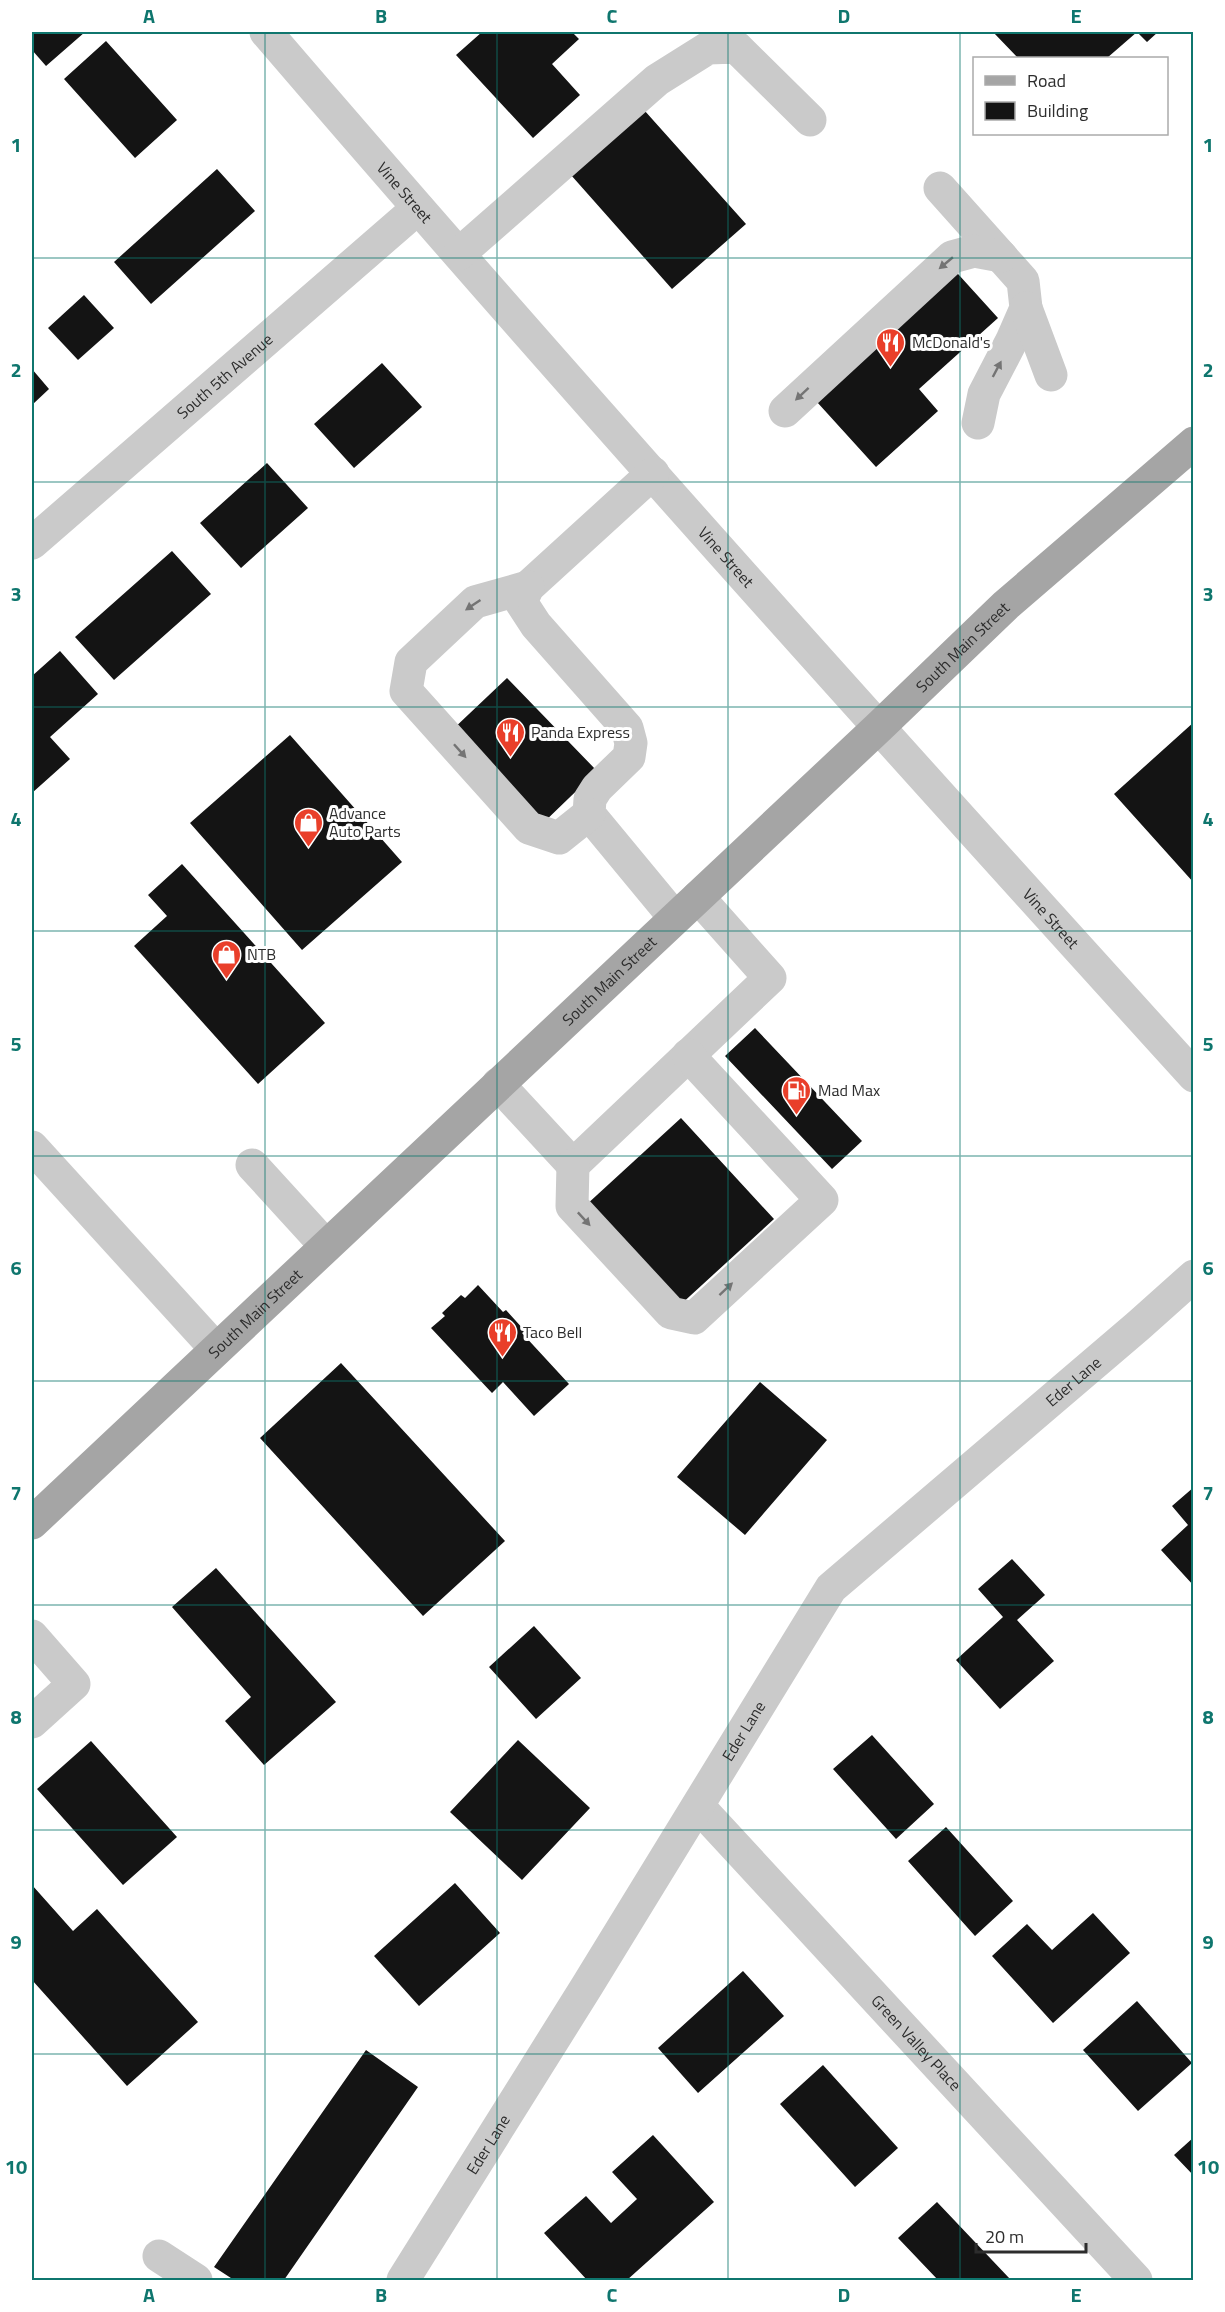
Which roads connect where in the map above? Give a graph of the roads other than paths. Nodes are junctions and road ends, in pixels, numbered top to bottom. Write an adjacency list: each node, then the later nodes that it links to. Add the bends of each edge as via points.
1 (266, 32): 4 (street, Vine Street)
2 (810, 120): 5 (street, via 736,47 708,48 657,80)
3 (940, 188): 6 (street)
4 (418, 208): 5 (street, Vine Street); 13 (street, South 5th Avenue)
5 (459, 254): 12 (street, Vine Street)
6 (1001, 256): 7 (street, via 1023,281); 9 (street, one-way to 9, via 974,251 952,256)
7 (1026, 308): 8 (street); 10 (street, one-way to 7, via 984,394)
8 (1051, 375)
9 (785, 411)
10 (978, 423)
11 (1194, 443): 15 (main road, South Main Street, via 1006,604)
12 (653, 473): 14 (street); 15 (street, Vine Street)
13 (32, 543)
14 (528, 587): 16 (street, via 521,602 536,625 627,728 629,758 597,788 590,799); 16 (street, one-way to 16, via 475,602 411,662 406,691 529,828 559,838)
15 (879, 727): 17 (main road, South Main Street); 19 (street, Vine Street)
16 (589, 814): 17 (street)
17 (686, 907): 18 (street, via 770,978); 20 (main road, South Main Street)
18 (688, 1055): 22 (street); 22 (street, one-way to 18, via 572,1206 671,1313 694,1318 822,1200)
19 (1194, 1076)
20 (498, 1084): 22 (street); 24 (main road, South Main Street)
21 (32, 1147): 26 (street)
22 (573, 1165)
23 (252, 1166): 24 (street)
24 (326, 1246): 26 (main road, South Main Street)
25 (1194, 1276): 30 (street, Eder Lane, via 831,1588)
26 (216, 1349): 27 (main road, South Main Street)
27 (32, 1523)
28 (32, 1636): 29 (street, via 74,1684)
29 (32, 1722)
30 (698, 1806): 33 (street, Eder Lane); 34 (street, Green Valley Place)
31 (159, 2256): 32 (street)
32 (196, 2280)
33 (403, 2280)
34 (1136, 2280)

